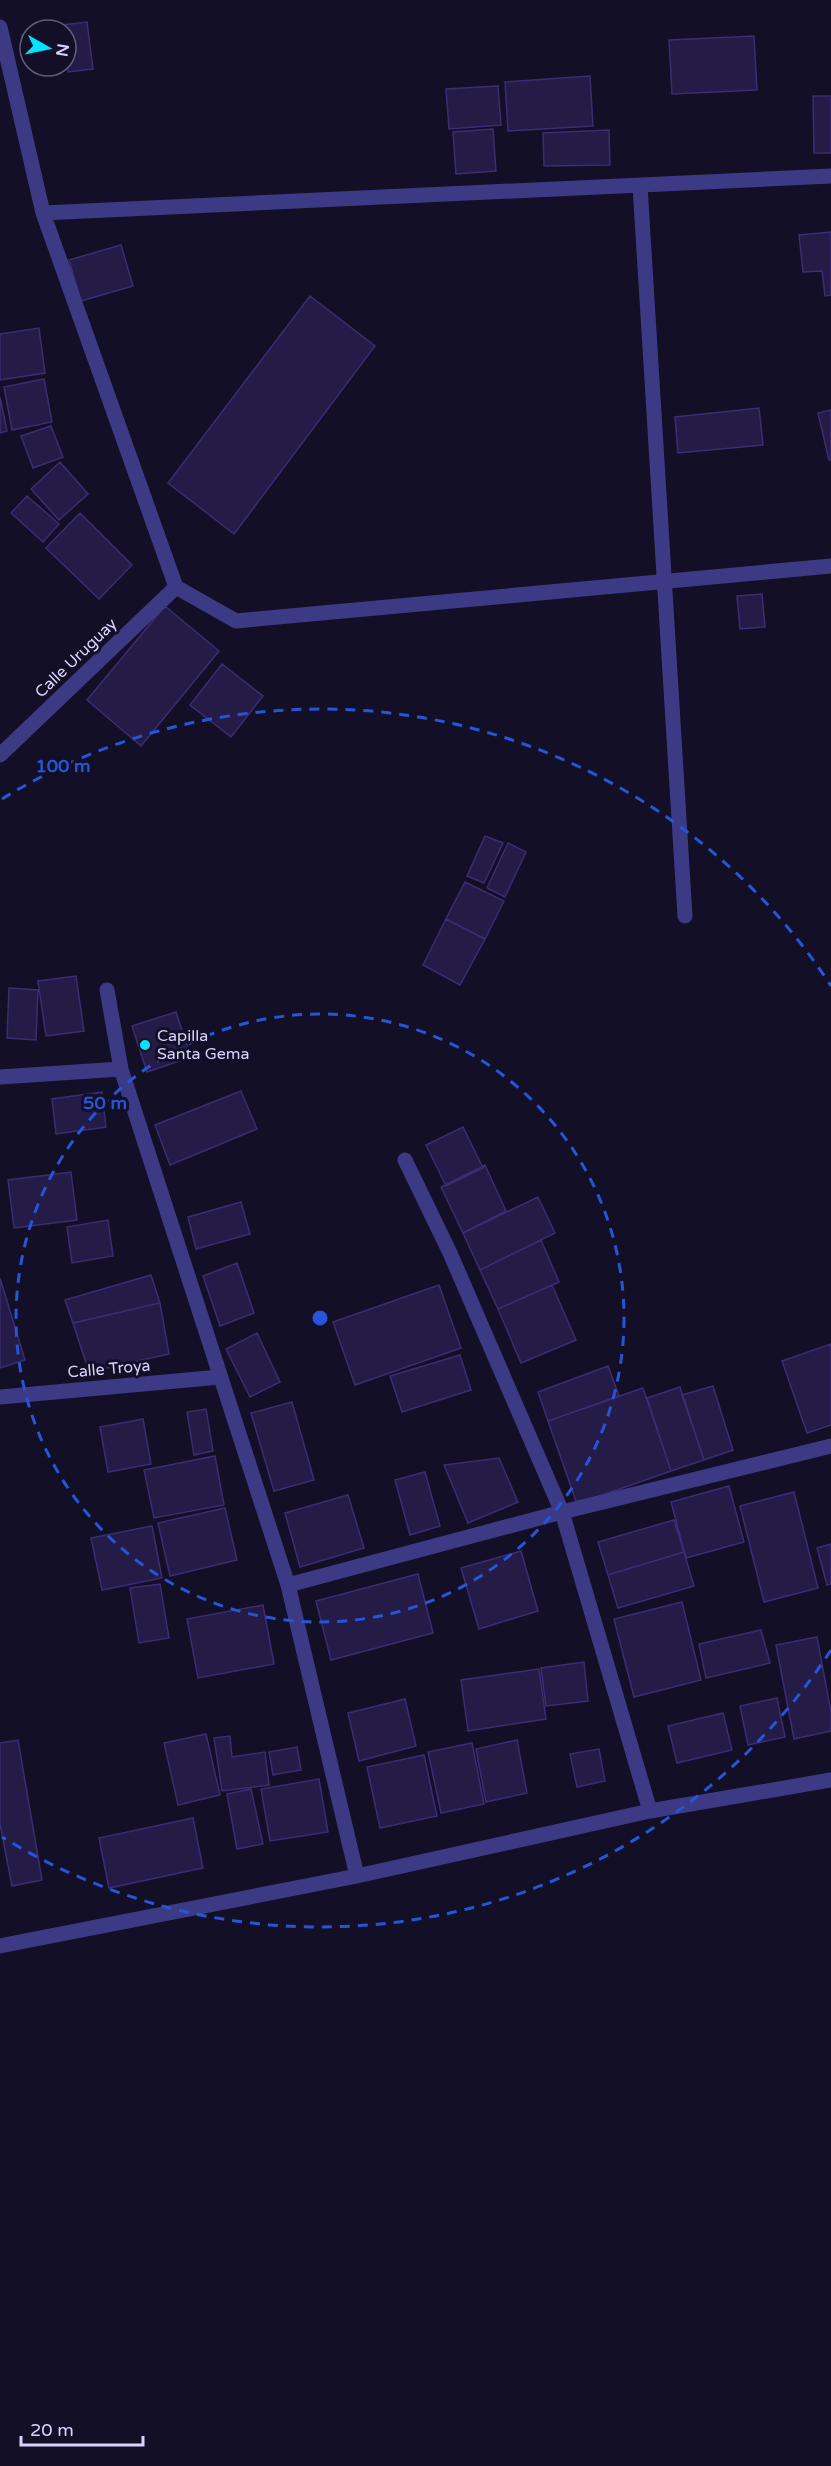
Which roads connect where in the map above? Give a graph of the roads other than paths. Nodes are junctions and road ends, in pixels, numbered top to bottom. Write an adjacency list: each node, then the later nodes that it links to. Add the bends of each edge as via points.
1 (0, 27): 4 (street)
2 (831, 176): 3 (street)
3 (640, 186): 4 (street); 6 (street)
4 (43, 213): 7 (street)
5 (831, 566): 6 (street)
6 (663, 582): 7 (street, via 236,621); 9 (street)
7 (176, 587): 8 (street, Calle Uruguay)
8 (0, 755)
9 (685, 916)
10 (107, 990): 11 (street)
11 (121, 1069): 12 (street); 14 (street)
12 (0, 1077)
13 (405, 1160): 17 (street, via 450,1253)
14 (220, 1377): 15 (street, Calle Troya); 18 (street)
15 (0, 1397)
16 (831, 1446): 17 (street)
17 (562, 1512): 18 (street); 20 (street)
18 (288, 1585): 21 (street)
19 (831, 1780): 20 (street)
20 (650, 1811): 21 (street)
21 (357, 1876): 22 (street)
22 (0, 1946)

